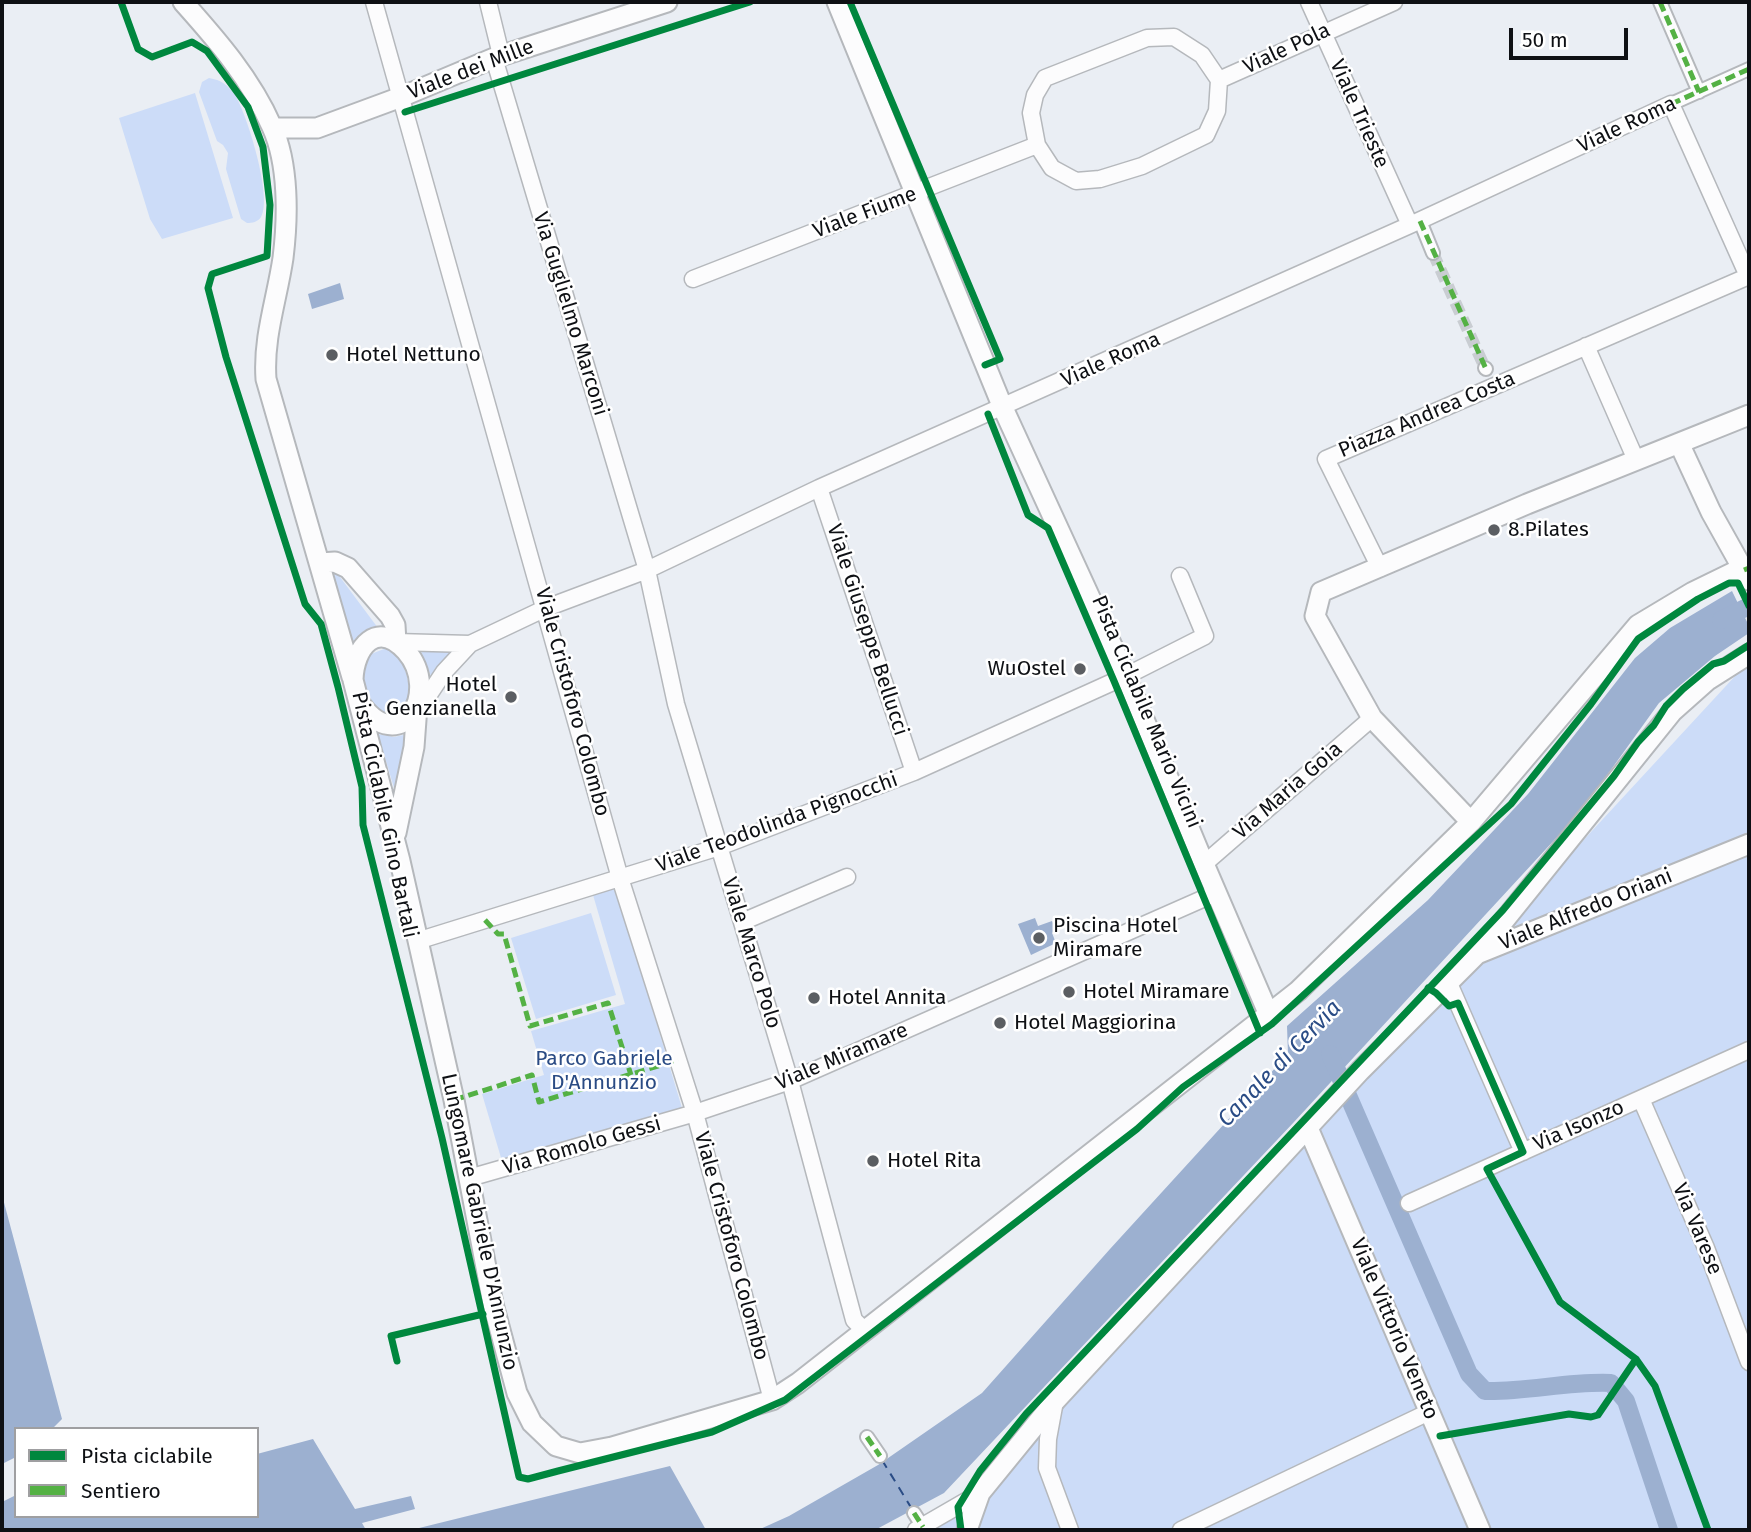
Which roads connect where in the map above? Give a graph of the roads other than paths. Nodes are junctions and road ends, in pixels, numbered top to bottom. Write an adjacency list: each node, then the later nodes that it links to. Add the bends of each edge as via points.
1 (183, 2): 16 (street, via 227,53)
2 (374, 2): 14 (street, Viale Cristoforo Colombo)
3 (488, 2): 10 (street, Via Guglielmo Marconi)
4 (667, 2): 10 (street, Viale dei Mille)
5 (837, 2): 18 (street)
6 (1309, 2): 9 (street, Viale Trieste)
7 (1394, 2): 9 (street, Viale Pola)
8 (1660, 2): 13 (street)
9 (1322, 32): 12 (street, Viale Pola); 19 (street, Viale Trieste)
10 (498, 56): 14 (street, Viale dei Mille); 31 (street, Via Guglielmo Marconi)
11 (1749, 69): 13 (street, Viale Roma)
12 (1219, 80): 17 (street, via 1217,111 1206,135 1142,166 1076,181 1052,168); 17 (street, via 1202,55 1174,37 1147,38 1045,78 1031,113)
13 (1699, 92): 15 (street, Viale Roma)
14 (401, 97): 16 (street, Viale dei Mille, via 317,128); 34 (street, Viale Cristoforo Colombo)
15 (1671, 104): 19 (street, Viale Roma); 21 (street)
16 (273, 128): 29 (street, via 285,183 286,221 267,338 266,379)
17 (1037, 145): 18 (street, Viale Fiume)
18 (916, 193): 22 (street, Viale Fiume); 24 (street)
19 (1415, 223): 20 (street); 24 (street, Viale Roma)
20 (1433, 253)
21 (1749, 276): 23 (street, Piazza Andrea Costa)
22 (693, 279)
23 (1586, 346): 27 (street); 30 (street, Piazza Andrea Costa, via 1326,459)
24 (1003, 408): 28 (street, Viale Roma); 38 (street)
25 (1749, 415): 26 (street)
26 (1679, 443): 27 (street); 32 (street)
27 (1636, 460): 30 (street)
28 (819, 488): 31 (street, Viale Roma); 43 (street, Viale Giuseppe Bellucci)
29 (320, 564): 35 (street, via 340,563 351,571 387,611 395,625); 39 (street)
30 (1380, 568): 42 (street, via 1321,592 1315,616)
31 (647, 570): 34 (street, Viale Roma); 47 (street, Viale Marco Polo, via 676,704)
32 (1748, 574): 44 (street, via 1725,576 1638,625)
33 (1180, 576): 38 (street, Viale Teodolinda Pignocchi, via 1205,636)
34 (546, 608): 36 (street, Viale Roma); 50 (street, Viale Cristoforo Colombo)
35 (396, 642): 36 (street, Viale Roma); 39 (street, via 383,637 362,646); 41 (street, via 418,672)
36 (470, 643): 41 (street, Viale Roma)
37 (1749, 654): 54 (street, via 1707,680 1672,712)
38 (1126, 676): 43 (street, Viale Teodolinda Pignocchi); 48 (street)
39 (353, 680): 40 (street)
40 (359, 702): 41 (street, via 374,719 390,725 405,722); 45 (street, Lungomare Gabriele D'Annunzio)
41 (417, 706): 45 (street, Lungomare Gabriele D'Annunzio, via 414,747)
42 (1372, 718): 44 (street); 48 (street, Via Maria Goia)
43 (914, 772): 47 (street, Viale Teodolinda Pignocchi)
44 (1471, 822): 56 (street)
45 (395, 837): 53 (street, Lungomare Gabriele D'Annunzio)
46 (1749, 844): 54 (street, Viale Alfredo Oriani)
47 (719, 847): 50 (street, Viale Teodolinda Pignocchi); 52 (street, Viale Marco Polo)
48 (1204, 864): 51 (street)
49 (846, 877): 52 (street)
50 (620, 878): 53 (street, Viale Teodolinda Pignocchi); 60 (street, Viale Cristoforo Colombo)
51 (1216, 892): 56 (street); 58 (street, Viale Miramare)
52 (742, 922): 58 (street, Viale Marco Polo)
53 (417, 941): 63 (street, Lungomare Gabriele D'Annunzio)
54 (1477, 954): 55 (street, Viale Alfredo Oriani)
55 (1448, 981): 61 (street, Viale Alfredo Oriani); 62 (street)
56 (1263, 1020): 65 (street)
57 (1749, 1050): 59 (street, Via Isonzo)
58 (790, 1081): 60 (street, Viale Miramare); 65 (street, Viale Marco Polo, via 854,1320)
59 (1641, 1099): 62 (street, Via Isonzo); 66 (street, Via Varese, via 1706,1248)
60 (695, 1113): 63 (street, Via Romolo Gessi); 67 (street, Viale Cristoforo Colombo)
61 (1308, 1128): 68 (street, Viale Alfredo Oriani); 69 (street, Viale Vittorio Veneto)
62 (1523, 1152): 64 (street, Via Isonzo)
63 (470, 1178): 67 (street, Lungomare Gabriele D'Annunzio, via 493,1304 521,1405 550,1442 580,1453 612,1447)
64 (1409, 1203)
65 (865, 1331): 67 (street)
66 (1749, 1362)
67 (772, 1400)
68 (1055, 1401): 72 (street, Viale Alfredo Oriani); 75 (street, via 1046,1468)
69 (1429, 1412): 76 (street); 77 (street, Viale Vittorio Veneto)
70 (866, 1437): 71 (street)
71 (880, 1456)
72 (980, 1493): 73 (street); 74 (street, Viale Alfredo Oriani)
73 (918, 1523)
74 (967, 1530)
75 (1070, 1530)
76 (1181, 1530)
77 (1480, 1530)

